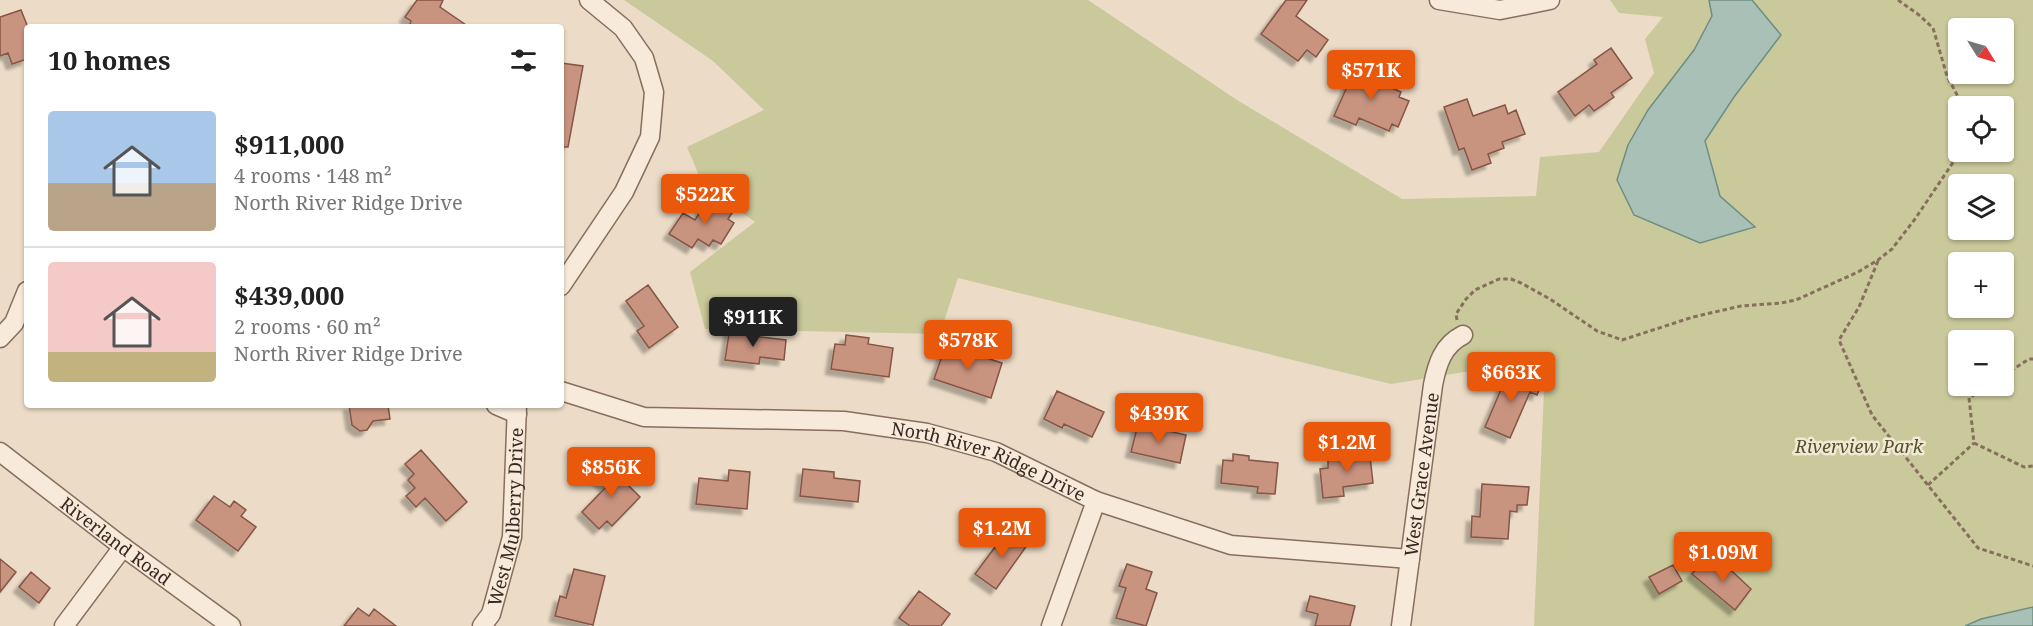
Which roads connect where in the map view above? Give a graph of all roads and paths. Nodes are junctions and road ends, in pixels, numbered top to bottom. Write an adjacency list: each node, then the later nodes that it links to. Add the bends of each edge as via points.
1 (589, 0): 8 (street, via 623,28 644,58 654,92 650,137 624,192)
2 (1439, 0): 3 (street, via 1500,10)
3 (1550, 0)
4 (1898, 0): 5 (path, via 1933,28 1947,76)
5 (1958, 96)
6 (1953, 162): 7 (path, via 1916,219)
7 (1878, 260): 10 (path, via 1796,300 1692,317 1622,340 1597,331 1521,283 1499,279 1475,290 1456,314); 20 (path, via 1859,307 1839,340 1872,415)
8 (564, 282)
9 (24, 298): 11 (street, via 14,323)
10 (1463, 335): 23 (street, West Grace Avenue, via 1446,349 1434,378)
11 (0, 339)
12 (2033, 359): 13 (path)
13 (2014, 369)
14 (564, 392): 21 (street, North River Ridge Drive, via 645,417 844,421 927,433 996,452)
15 (1972, 396): 17 (path, via 1969,398)
16 (517, 410): 27 (street, West Mulberry Drive, via 512,537 491,614)
17 (1974, 443): 19 (path, via 2024,467); 20 (path)
18 (0, 452): 22 (street, Riverland Road)
19 (2033, 466)
20 (1928, 485): 24 (path, via 1978,548)
21 (1096, 501): 23 (street, North River Ridge Drive, via 1231,544); 28 (street)
22 (123, 547): 25 (street); 26 (street, Riverland Road)
23 (1410, 559): 29 (street, West Grace Avenue)
24 (2033, 566)
25 (64, 626)
26 (231, 626)
27 (482, 626)
28 (1051, 626)
29 (1401, 626)

